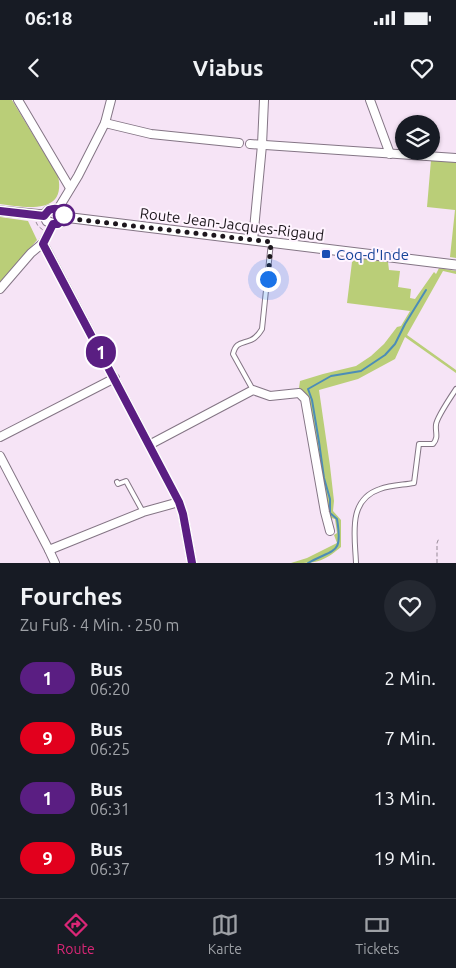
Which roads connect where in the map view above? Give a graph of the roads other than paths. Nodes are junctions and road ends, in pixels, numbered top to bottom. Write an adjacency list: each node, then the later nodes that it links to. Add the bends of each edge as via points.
1 (18, 100): 11 (street)
2 (111, 100): 5 (street)
3 (264, 100): 8 (street)
4 (370, 100): 9 (street)
5 (105, 123): 6 (street, via 151,134); 11 (street)
6 (239, 143)
7 (250, 144): 8 (street)
8 (262, 145): 9 (street); 17 (street)
9 (390, 154): 10 (street)
10 (456, 158)
11 (70, 188): 12 (street)
12 (58, 209): 14 (street, via 49,210); 15 (street)
13 (0, 211): 14 (street)
14 (44, 216): 16 (street)
15 (64, 217): 16 (street, via 61,222); 17 (street, Route Jean-Jacques-Rigaud)
16 (53, 224): 19 (street)
17 (253, 240): 18 (street, Route Jean-Jacques-Rigaud)
18 (271, 242): 20 (street, Route Jean-Jacques-Rigaud); 24 (lane, via 262,329 257,337 239,343 233,354)
19 (43, 244): 21 (street); 22 (street)
20 (456, 265)
21 (0, 289)
22 (115, 378): 25 (street); 26 (street)
23 (456, 389): 35 (lane, via 436,424 435,441 419,444 414,483 376,490 358,507 354,519)
24 (253, 390): 26 (street); 31 (street, via 270,396 296,392 305,399)
25 (0, 437)
26 (149, 445): 29 (street)
27 (0, 456): 32 (street)
28 (117, 482): 30 (lane, via 126,481)
29 (179, 502): 30 (street); 34 (street)
30 (143, 512): 32 (street)
31 (330, 531)
32 (49, 550): 33 (street)
33 (55, 563)
34 (192, 563)
35 (356, 563)

